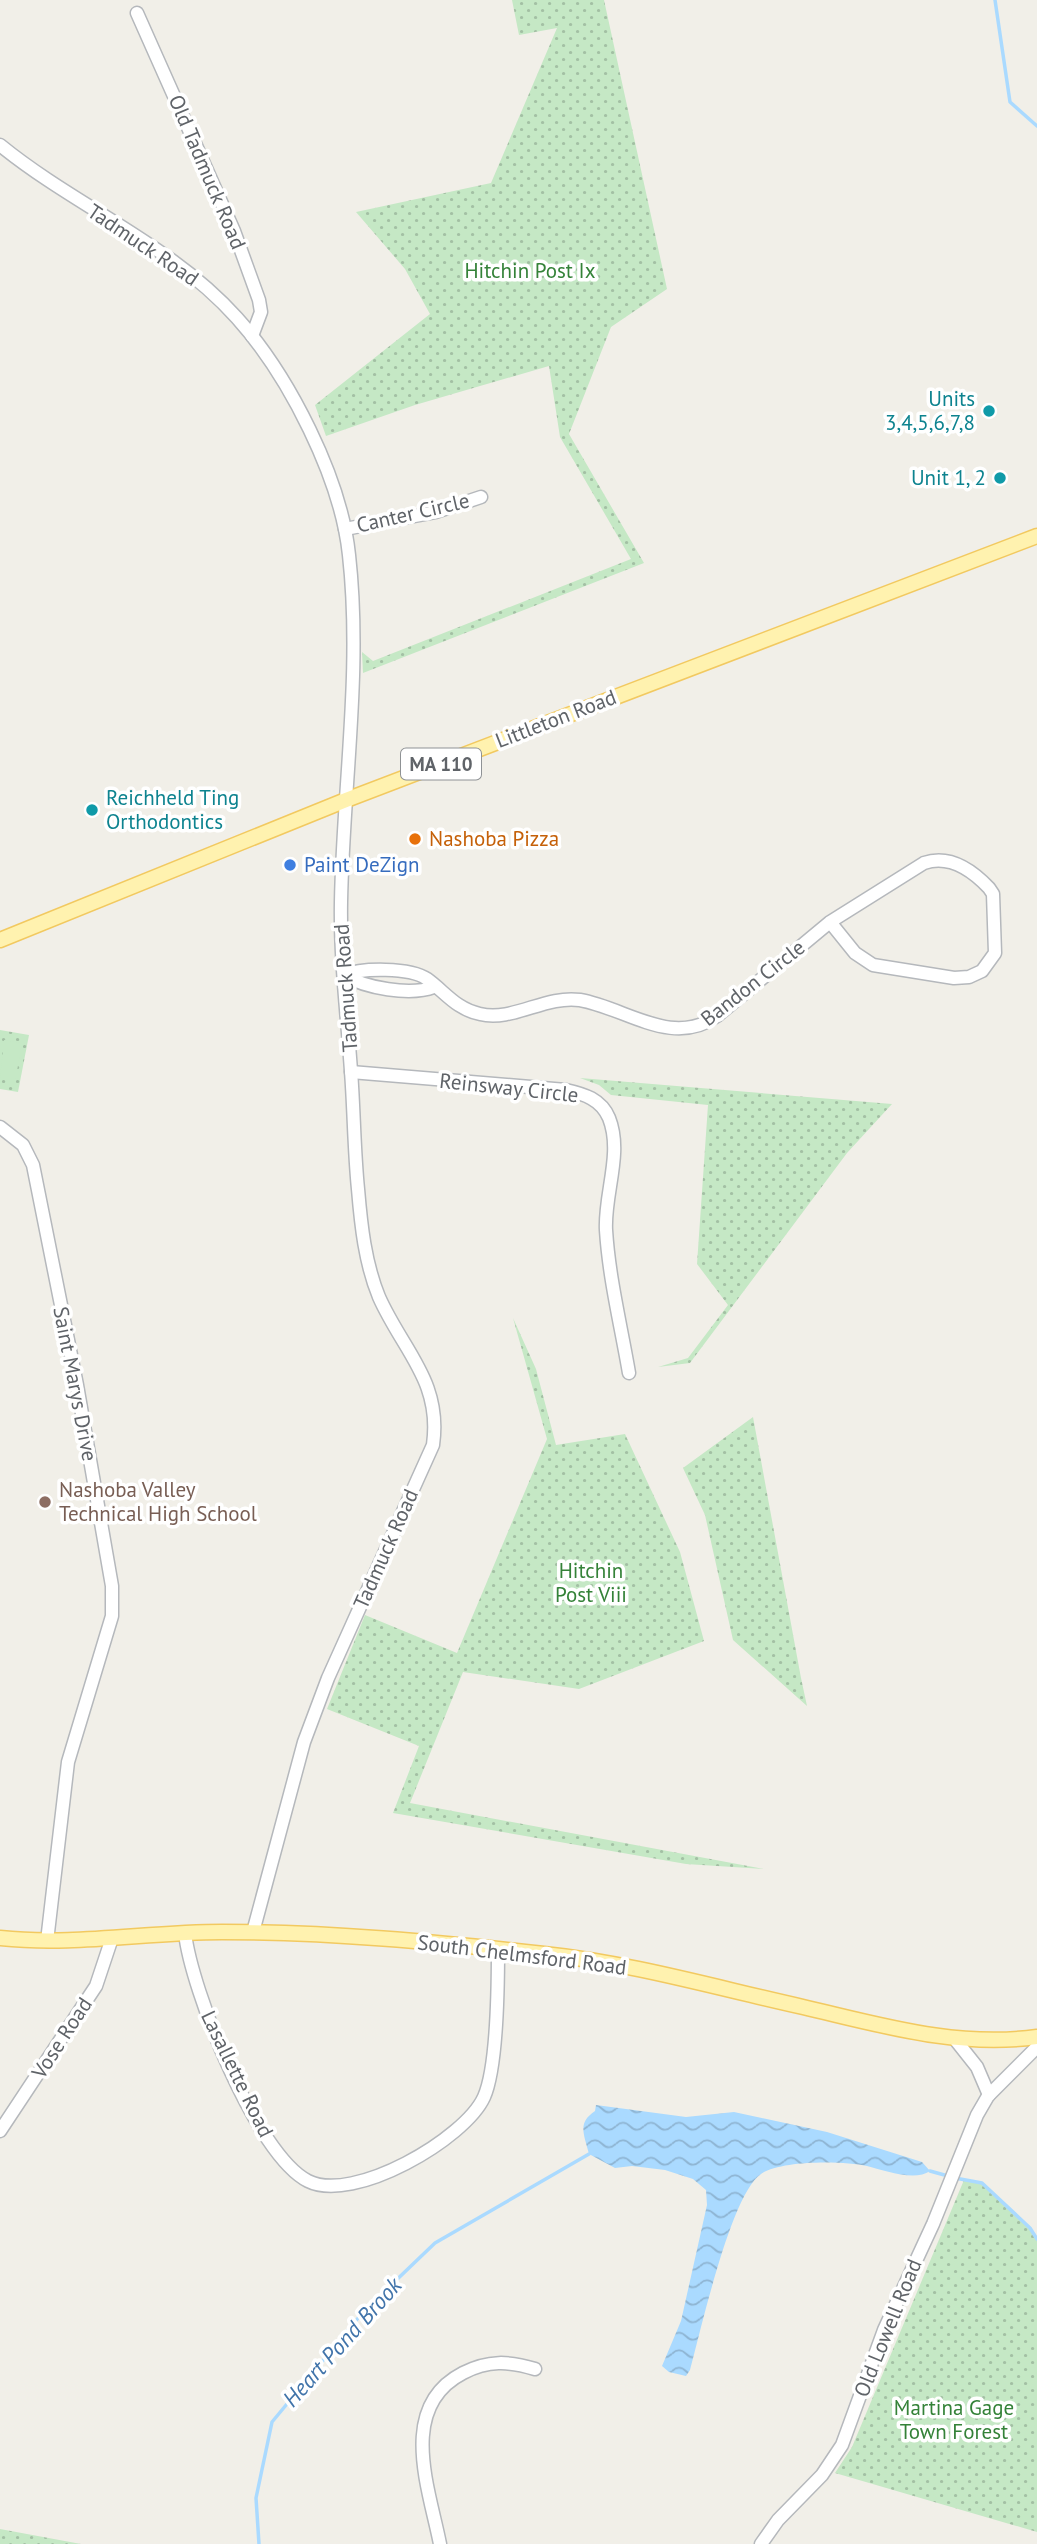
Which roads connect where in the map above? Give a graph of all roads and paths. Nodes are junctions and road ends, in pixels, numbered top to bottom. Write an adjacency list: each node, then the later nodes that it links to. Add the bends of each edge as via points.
1 (136, 13): 3 (street, Old Tadmuck Road, via 234,231 259,300 261,312)
2 (0, 145): 3 (street, Tadmuck Road, via 46,182 166,255)
3 (253, 336): 5 (street, Tadmuck Road, via 290,389)
4 (481, 497): 5 (street, Canter Circle, via 436,512)
5 (345, 528): 7 (street, Tadmuck Road, via 353,654)
6 (1037, 536): 7 (main road, Littleton Road / MA 110)
7 (346, 800): 9 (main road, Littleton Road / MA 110); 10 (street, Tadmuck Road, via 341,903)
8 (830, 922): 8 (street, Bandon Circle, via 866,962 954,978 982,971 996,945 993,894 985,883 950,860 924,863); 10 (street, Bandon Circle, via 717,1016 689,1028 657,1026 577,1000 480,1015 458,1006 414,974 360,969)
9 (0, 940)
10 (344, 975): 11 (street, Tadmuck Road)
11 (351, 1072): 13 (street, Reinsway Circle, via 566,1090 600,1103 612,1128 606,1226); 14 (street, Tadmuck Road, via 366,1249 380,1298 435,1403 436,1423 433,1445 304,1742)
12 (0, 1128): 18 (street, Saint Marys Drive, via 23,1145 33,1166 112,1587 112,1616 68,1762)
13 (629, 1373)
14 (254, 1932): 15 (main road, South Chelmsford Road); 19 (main road, South Chelmsford Road)
15 (185, 1933): 17 (main road, South Chelmsford Road); 19 (street, Lasallette Road, via 197,1989 250,2107 291,2170 309,2182 329,2187 347,2187 382,2174 451,2134 476,2110 490,2078)
16 (0, 1938): 18 (main road, South Chelmsford Road)
17 (112, 1938): 18 (main road, South Chelmsford Road); 24 (street, Vose Road, via 96,1986)
18 (47, 1941)
19 (498, 1949): 21 (main road, South Chelmsford Road, via 625,1966 859,2022)
20 (1037, 2037): 21 (main road, South Chelmsford Road)
21 (954, 2038): 23 (street, via 977,2067)
22 (1037, 2047): 23 (street, Old Lowell Road)
23 (989, 2095): 27 (street, Old Lowell Road, via 962,2145 933,2224 884,2330 842,2445 822,2475)
24 (0, 2131)
25 (535, 2369): 26 (street, via 501,2361 469,2370 431,2403 424,2418 421,2452)
26 (440, 2544)
27 (761, 2544)

